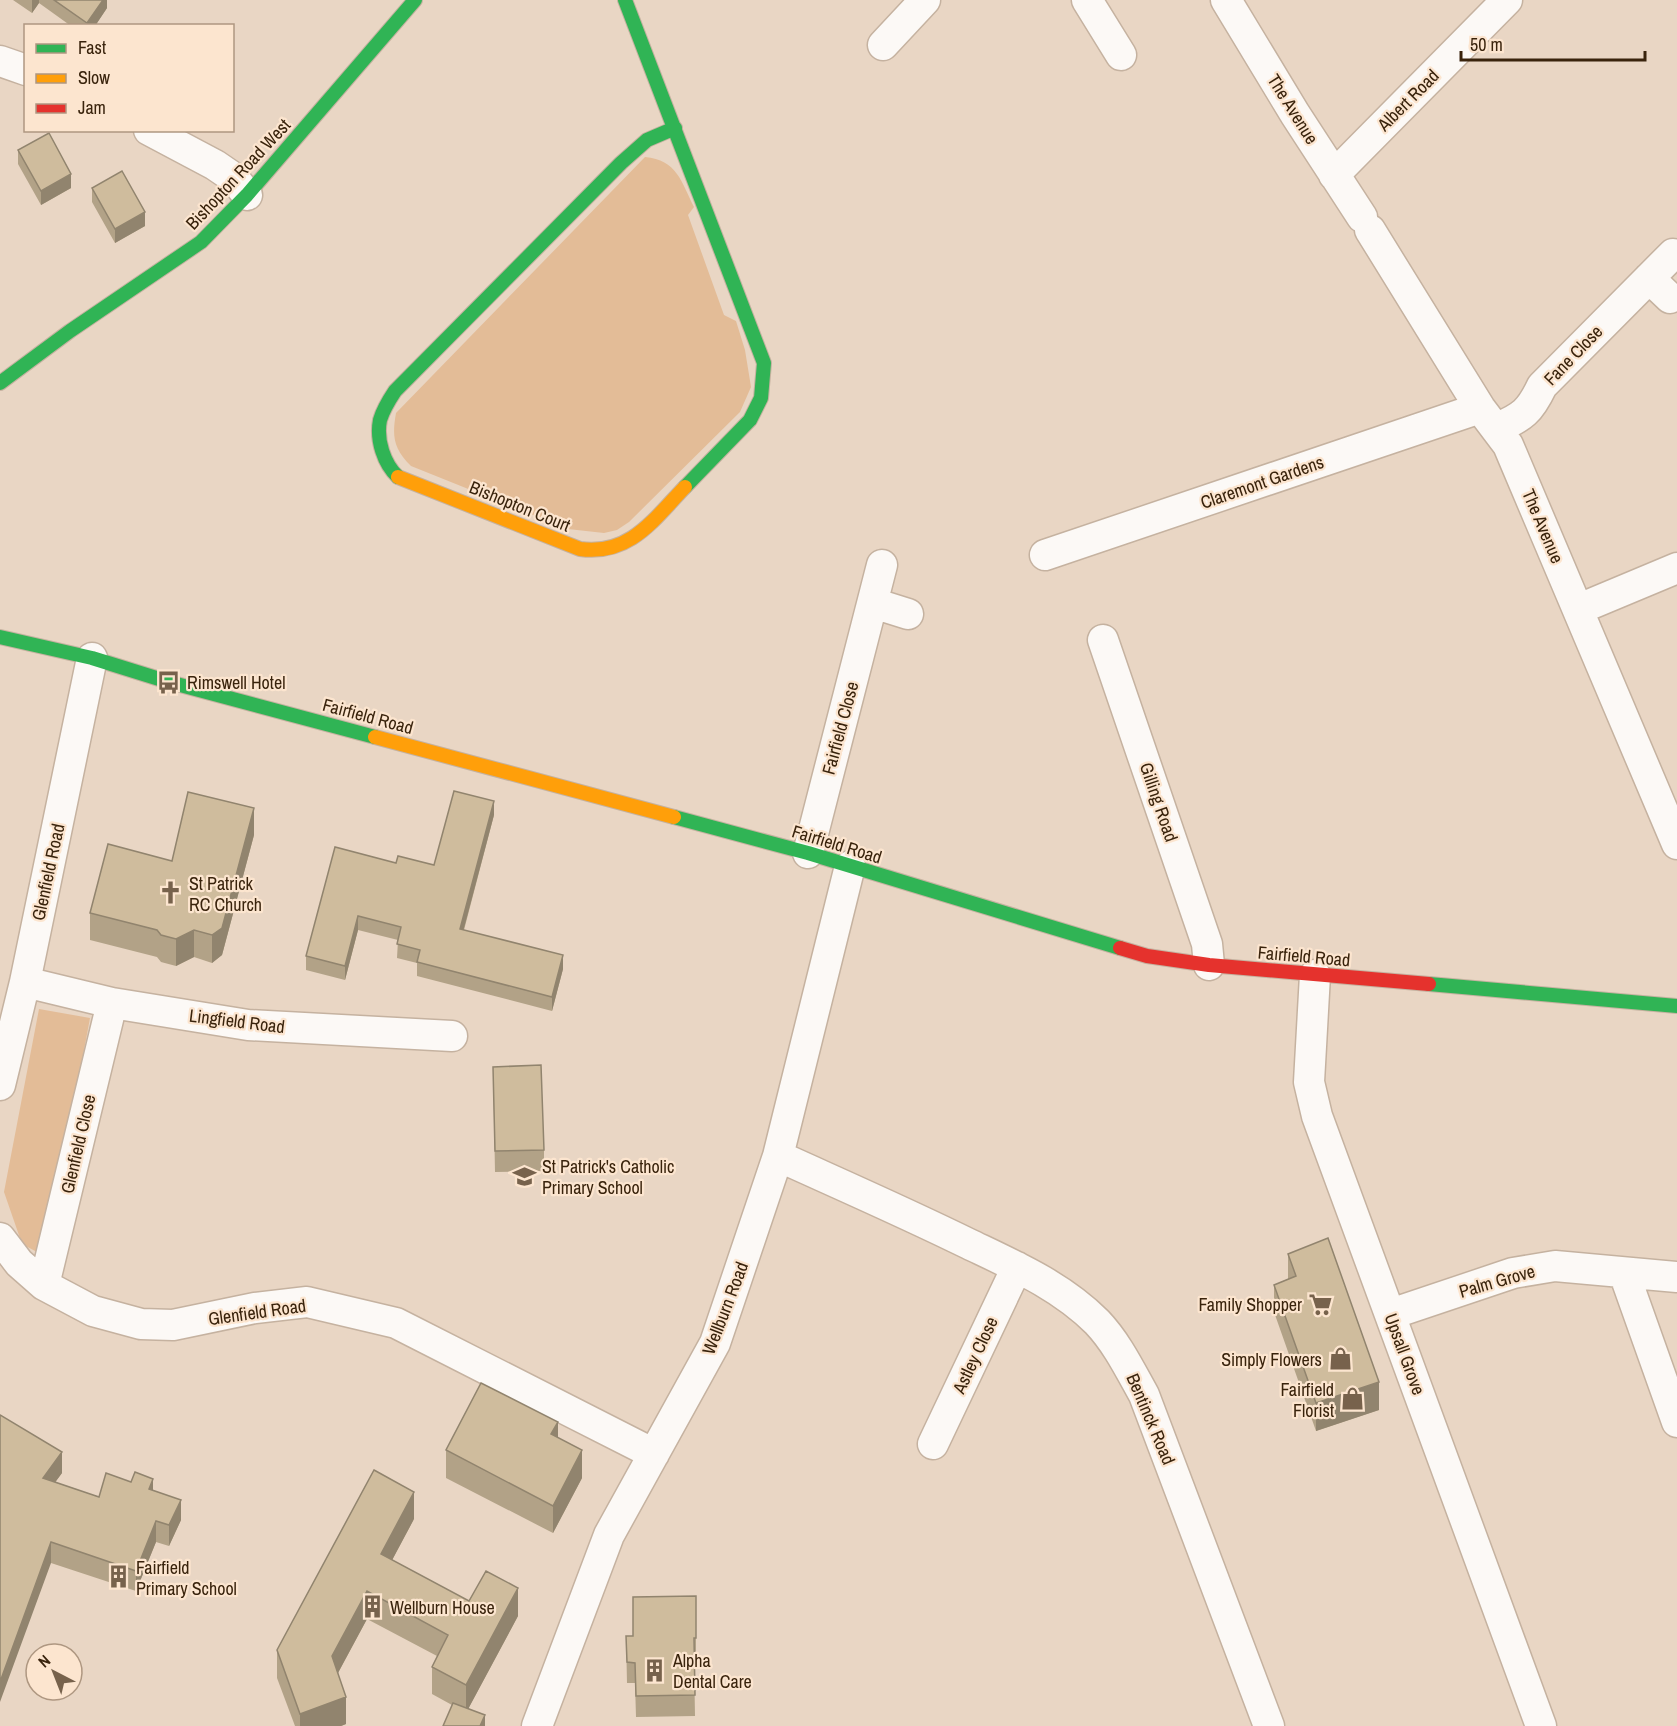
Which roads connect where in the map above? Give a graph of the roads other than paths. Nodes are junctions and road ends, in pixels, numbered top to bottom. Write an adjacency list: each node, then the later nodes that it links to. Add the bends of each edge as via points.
1 (415, 0): 14 (street, Bishopton Road West)
2 (625, 0): 11 (street, Bishopton Court)
3 (925, 0): 7 (street)
4 (1087, 0): 8 (street)
5 (1226, 0): 13 (street, The Avenue)
6 (1507, 0): 13 (street, Albert Road)
7 (883, 45)
8 (1121, 55)
9 (0, 61): 10 (street)
10 (24, 69)
11 (675, 128): 11 (street, Bishopton Court, via 764,363 763,396 744,428 637,536 595,551 580,549 397,476 387,464 379,440 381,415 395,391 621,163 647,140)
12 (152, 132): 14 (street, via 215,165 234,178)
13 (1334, 175): 19 (street, The Avenue)
14 (248, 195): 18 (street, Bishopton Road West, via 201,242)
15 (1673, 254): 16 (street, Fane Close)
16 (1649, 278): 17 (street); 19 (street, Fane Close, via 1542,386 1533,406 1519,419)
17 (1670, 298)
18 (0, 383)
19 (1489, 418): 20 (street, Claremont Gardens); 24 (street, The Avenue, via 1508,445)
20 (1045, 555)
21 (882, 565): 23 (street, Fairfield Close)
22 (1677, 568): 24 (street)
23 (873, 603): 25 (street); 30 (street, Fairfield Close)
24 (1579, 609): 29 (street, The Avenue)
25 (908, 614)
26 (0, 637): 28 (street, Fairfield Road)
27 (1103, 640): 32 (street, Gilling Road, via 1207,944)
28 (92, 658): 30 (street, Fairfield Road, via 169,682); 34 (street, Glenfield Road)
29 (1677, 844)
30 (808, 852): 31 (street, Fairfield Road)
31 (850, 866): 32 (street, Fairfield Road, via 1147,956); 39 (street, Wellburn Road)
32 (1209, 965): 33 (street, Fairfield Road)
33 (1315, 975): 36 (street, Fairfield Road); 45 (street, Upsall Grove, via 1309,1082 1317,1116)
34 (25, 982): 35 (street, Lingfield Road); 38 (street, Glenfield Road)
35 (112, 1003): 37 (street, Lingfield Road, via 248,1025); 44 (street, Glenfield Close)
36 (1677, 1006)
37 (452, 1034)
38 (0, 1085)
39 (778, 1156): 41 (street, Bentinck Road); 48 (street, Wellburn Road, via 715,1343)
40 (0, 1238): 44 (street, Glenfield Road, via 19,1263)
41 (1017, 1267): 47 (street, Astley Close); 50 (street, Bentinck Road, via 1061,1291 1098,1323 1144,1395)
42 (1624, 1273): 43 (street, Palm Grove); 45 (street, Palm Grove, via 1555,1266 1513,1273); 46 (street)
43 (1677, 1277)
44 (44, 1285): 48 (street, Glenfield Road, via 93,1311 141,1324 173,1325 307,1302 396,1323)
45 (1391, 1314): 51 (street, Upsall Grove)
46 (1677, 1422)
47 (933, 1444)
48 (654, 1454): 49 (street, Wellburn Road, via 609,1535)
49 (537, 1726)
50 (1269, 1726)
51 (1541, 1726)

